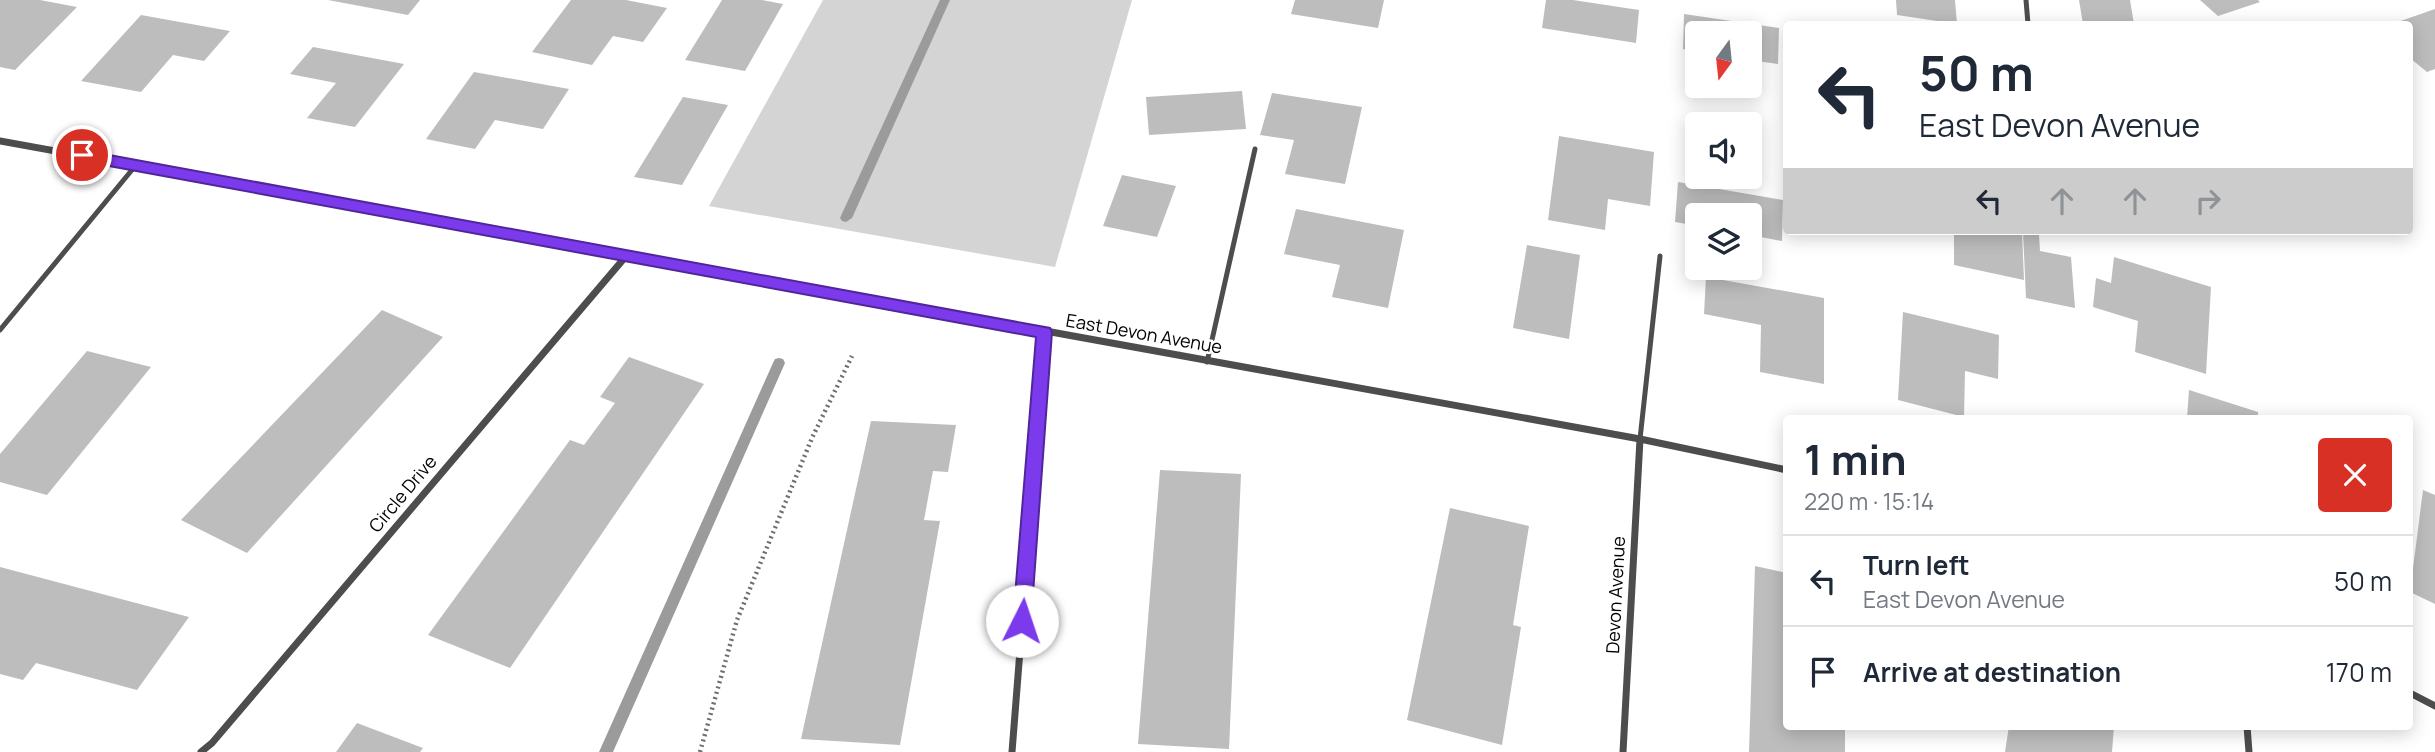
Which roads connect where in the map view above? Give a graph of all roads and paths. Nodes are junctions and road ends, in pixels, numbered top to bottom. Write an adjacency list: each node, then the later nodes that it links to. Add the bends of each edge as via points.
1 (2026, 0): 2 (lane)
2 (2028, 21)
3 (0, 141): 5 (street, East Devon Avenue)
4 (1255, 149): 11 (lane)
5 (136, 165): 6 (street, East Devon Avenue); 8 (lane)
6 (627, 255): 9 (street, East Devon Avenue); 17 (street, Circle Drive)
7 (1660, 256): 12 (lane)
8 (0, 330)
9 (1045, 332): 11 (street, East Devon Avenue); 19 (street)
10 (852, 356): 18 (path, via 812,438 737,620)
11 (1207, 362): 12 (street, East Devon Avenue)
12 (1640, 439): 13 (street, East Devon Avenue); 20 (street, Devon Avenue)
13 (1783, 469)
14 (2413, 695): 15 (street)
15 (2435, 706)
16 (2247, 730): 21 (street)
17 (201, 752)
18 (700, 752)
19 (1012, 752)
20 (1623, 752)
21 (2249, 752)

